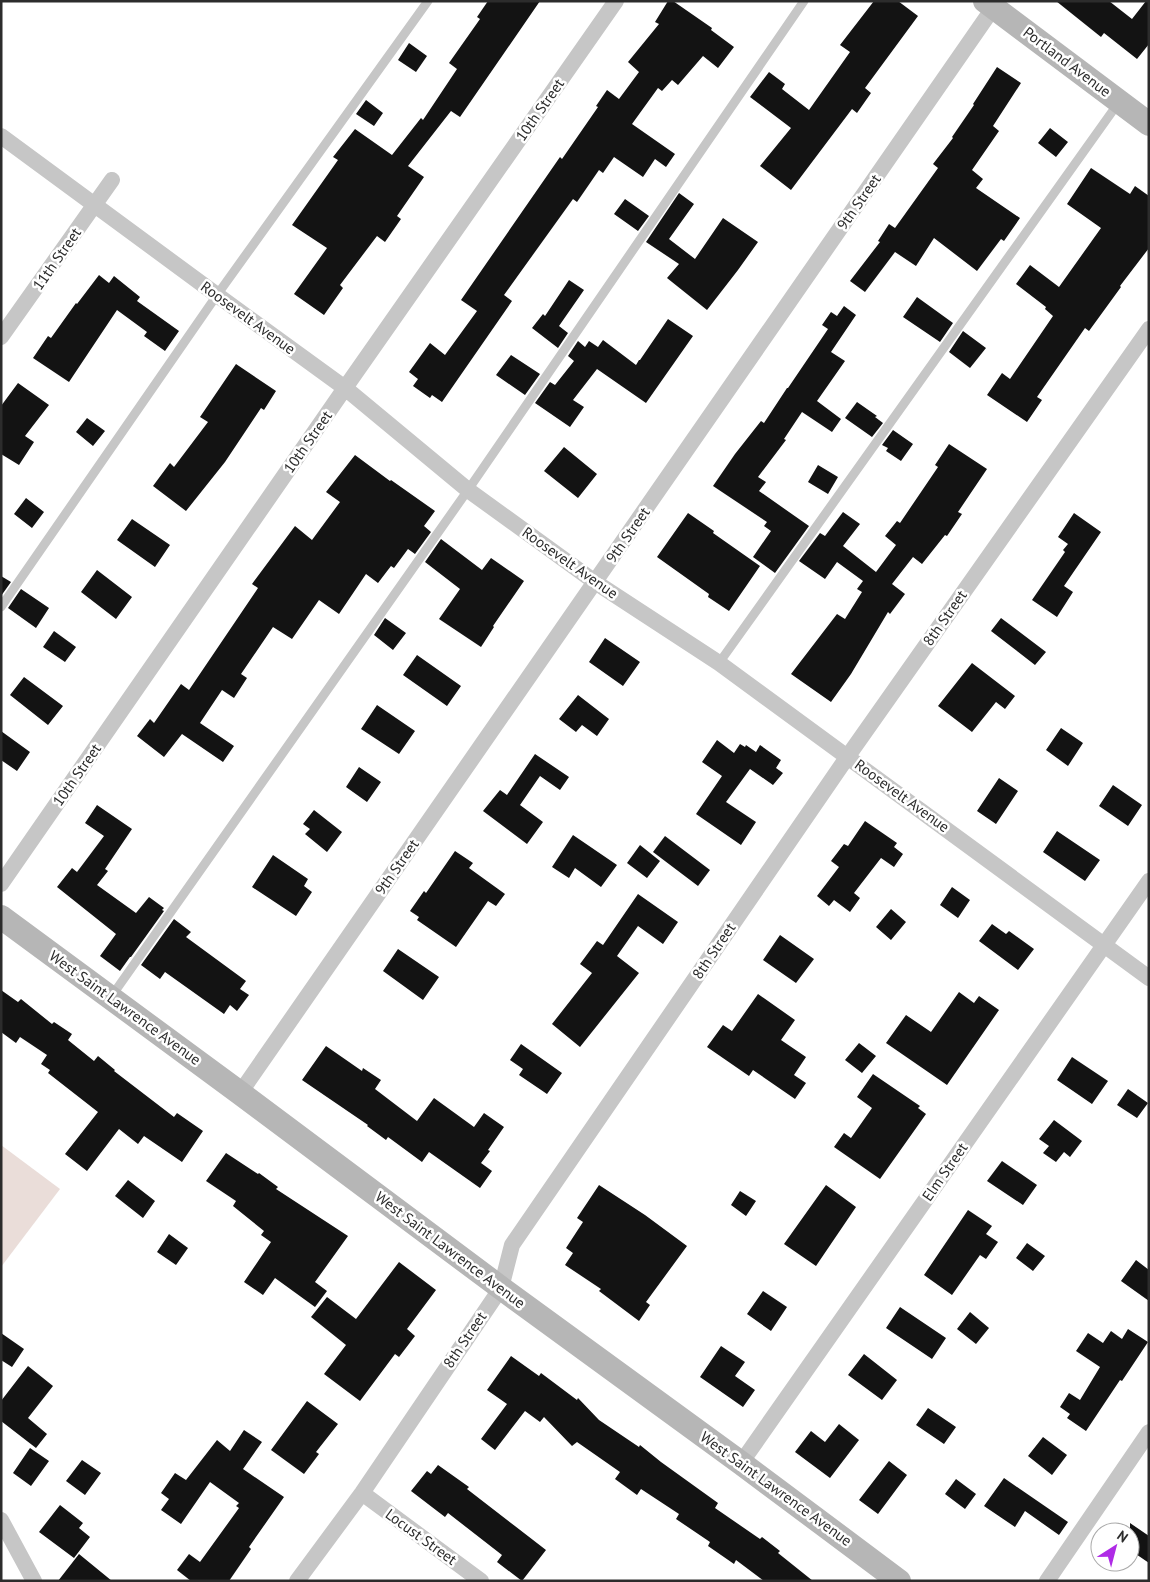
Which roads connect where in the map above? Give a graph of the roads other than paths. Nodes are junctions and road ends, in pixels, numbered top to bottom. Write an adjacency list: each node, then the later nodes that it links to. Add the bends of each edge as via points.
1 (428, 1): 10 (lane)
2 (616, 1): 13 (street, 10th Street)
3 (804, 1): 14 (lane)
4 (992, 3): 5 (street, Portland Avenue); 15 (street, 9th Street)
5 (1119, 102): 6 (street, Portland Avenue); 17 (lane)
6 (1149, 124)
7 (1, 136): 9 (street, Roosevelt Avenue)
8 (112, 180): 9 (street, 11th Street)
9 (95, 206): 10 (street, Roosevelt Avenue); 12 (street, 11th Street)
10 (217, 295): 13 (street, Roosevelt Avenue); 16 (lane)
11 (1149, 329): 18 (street, 8th Street)
12 (1, 337)
13 (345, 388): 14 (street, Roosevelt Avenue); 20 (street, 10th Street)
14 (468, 490): 15 (street, Roosevelt Avenue); 24 (lane)
15 (595, 582): 17 (street, Roosevelt Avenue); 25 (street, 9th Street)
16 (1, 607)
17 (719, 663): 18 (street, Roosevelt Avenue)
18 (848, 756): 22 (street, Roosevelt Avenue); 26 (street, 8th Street, via 512,1245)
19 (1149, 881): 22 (street, Elm Street)
20 (1, 884)
21 (1, 917): 24 (street, West Saint Lawrence Avenue)
22 (1104, 945): 23 (street, Roosevelt Avenue); 28 (street, Elm Street)
23 (1149, 978)
24 (111, 997): 25 (street, West Saint Lawrence Avenue)
25 (240, 1093): 26 (street, West Saint Lawrence Avenue)
26 (501, 1288): 28 (street, West Saint Lawrence Avenue); 29 (street, 8th Street)
27 (1149, 1432): 35 (street)
28 (741, 1463): 34 (street, West Saint Lawrence Avenue)
29 (362, 1493): 32 (street, 8th Street); 33 (street, Locust Street)
30 (1, 1520): 31 (street)
31 (34, 1581)
32 (297, 1581)
33 (481, 1581)
34 (900, 1581)
35 (1047, 1581)

